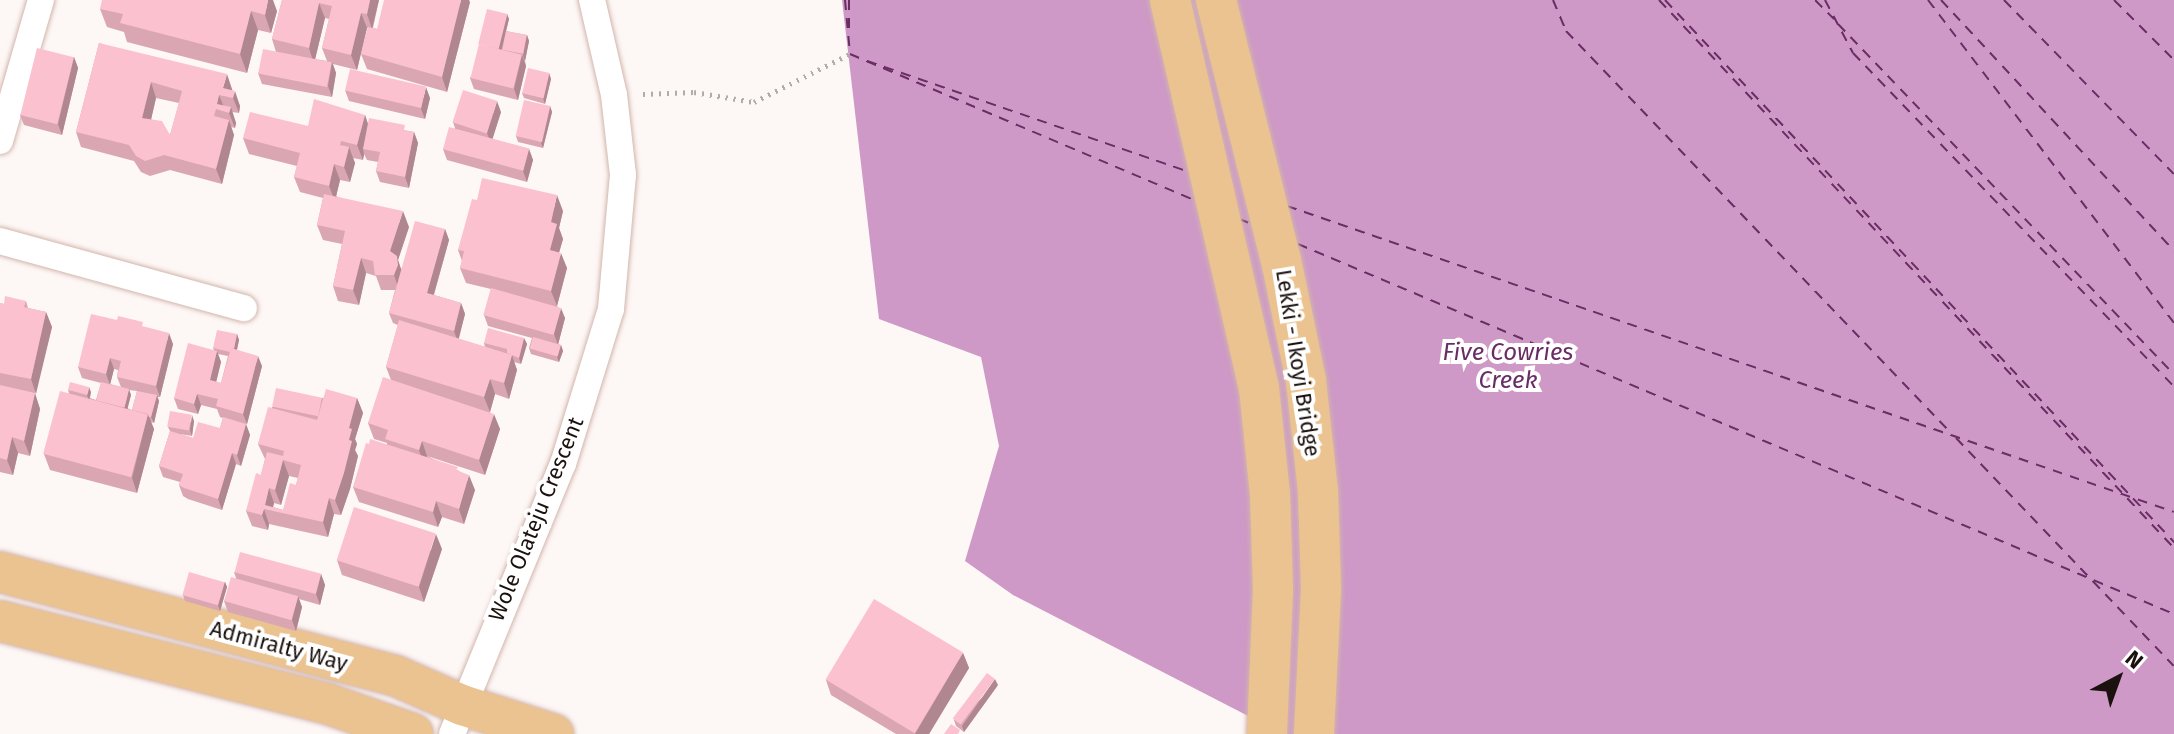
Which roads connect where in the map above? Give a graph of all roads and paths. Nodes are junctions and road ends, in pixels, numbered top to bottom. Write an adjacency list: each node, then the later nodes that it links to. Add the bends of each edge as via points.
1 (41, 0): 7 (street)
2 (592, 0): 6 (street, Wole Olateju Crescent)
3 (1170, 0): 15 (main road, Lekki - Ikoyi Bridge, via 1259,388 1273,590)
4 (1216, 0): 16 (main road, Lekki - Ikoyi Bridge, via 1306,381 1318,492 1321,590)
5 (850, 54): 6 (path, via 754,102 694,92)
6 (614, 95): 12 (street, Wole Olateju Crescent, via 623,175 611,309 563,464)
7 (0, 141)
8 (0, 241): 9 (street)
9 (244, 308)
10 (0, 572): 12 (main road, Admiralty Way, via 396,676)
11 (0, 621): 13 (main road, Admiralty Way, via 328,704)
12 (457, 720): 14 (main road, Admiralty Way)
13 (413, 734)
14 (553, 734)
15 (1267, 734)
16 (1314, 734)

